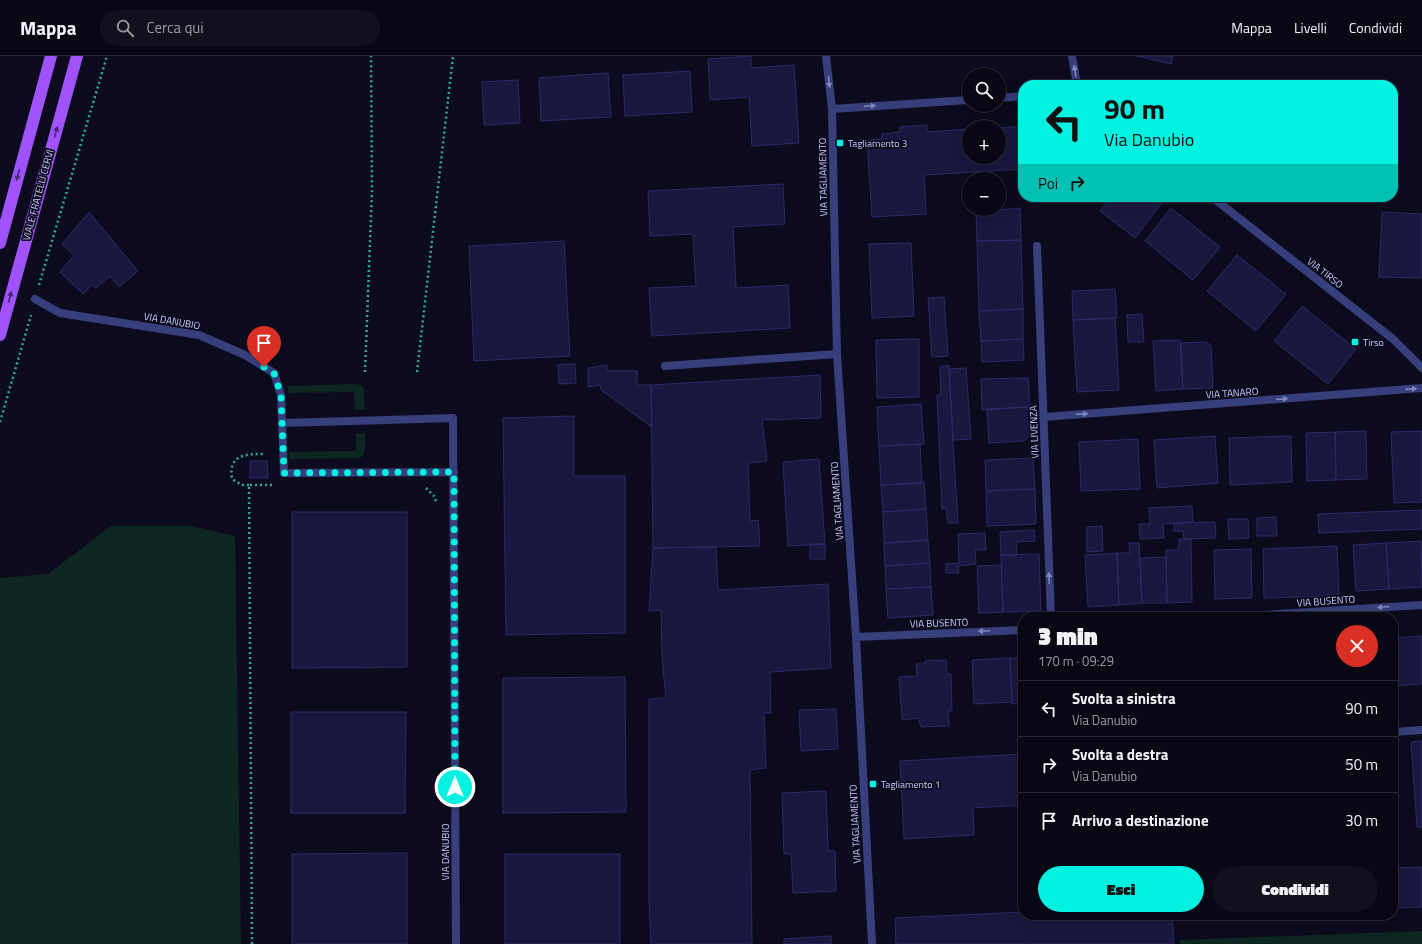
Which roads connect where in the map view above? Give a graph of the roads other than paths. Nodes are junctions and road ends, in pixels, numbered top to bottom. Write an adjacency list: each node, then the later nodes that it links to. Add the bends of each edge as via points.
1 (51, 56): 11 (main road, one-way to 11)
2 (77, 56): 14 (main road, VIALE FRATELLI CERVI, one-way to 2)
3 (826, 56): 9 (street, VIA TAGLIAMENTO, one-way to 9)
4 (1072, 56): 5 (street, one-way to 4)
5 (1076, 80)
6 (1018, 96): 7 (street)
7 (1006, 97)
8 (962, 100): 9 (street, one-way to 8)
9 (832, 109): 15 (street, VIA TAGLIAMENTO)
10 (1218, 202): 17 (street, VIA TIRSO, via 1393,340)
11 (0, 243)
12 (1037, 246): 19 (street, VIA LIVENZA)
13 (35, 298): 20 (street, VIA DANUBIO, via 60,313 199,335 244,355 274,373 281,395)
14 (0, 335)
15 (837, 354): 16 (street); 26 (street, VIA TAGLIAMENTO)
16 (664, 366)
17 (1422, 368)
18 (1422, 388): 19 (street, VIA TANARO, one-way to 18)
19 (1044, 417): 23 (street, VIA LIVENZA, one-way to 19)
20 (283, 423): 21 (street, VIA DANUBIO, via 284,473); 21 (street, VIA DANUBIO, via 453,418)
21 (454, 472): 29 (street, VIA DANUBIO)
22 (1422, 605): 24 (street, VIA BUSENTO, one-way to 24)
23 (1051, 612)
24 (1311, 612)
25 (1018, 630): 26 (street, VIA BUSENTO, one-way to 26)
26 (856, 637): 30 (street, VIA TAGLIAMENTO)
27 (1422, 730): 28 (street)
28 (1398, 732)
29 (456, 944)
30 (872, 944)

